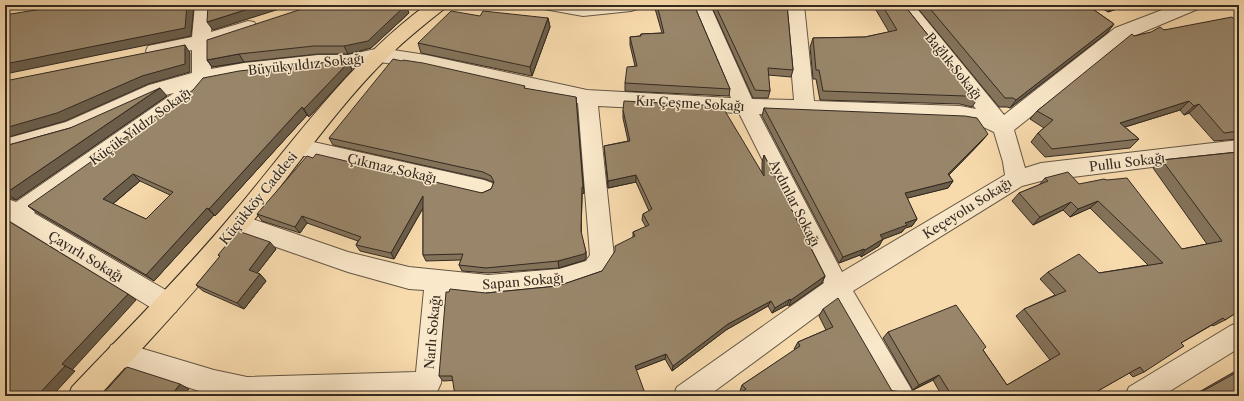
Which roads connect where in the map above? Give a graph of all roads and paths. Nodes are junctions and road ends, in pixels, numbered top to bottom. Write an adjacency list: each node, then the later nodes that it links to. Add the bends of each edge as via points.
1 (204, 5): 12 (street, Küçük Yıldız Sokağı)
2 (438, 5): 14 (main road, Küçükköy Caddesi, via 410,25)
3 (550, 5): 4 (street, via 583,10)
4 (632, 5)
5 (701, 5): 17 (street, Aydınlar Sokağı)
6 (795, 5): 18 (street)
7 (904, 5): 19 (street, Bağlık Sokağı)
8 (1192, 5): 11 (street)
9 (260, 19): 12 (street)
10 (1105, 21): 11 (street)
11 (1122, 33): 19 (street)
12 (201, 42): 13 (street); 15 (street, Küçük Yıldız Sokağı)
13 (138, 54)
14 (380, 55): 15 (street, Büyükyıldız Sokağı, via 348,62 318,62 244,70); 16 (street, Kır Çeşme Sokağı, via 426,62); 21 (main road, Küçükköy Caddesi, via 348,88)
15 (202, 78): 20 (street, Büyükyıldız Sokağı, via 156,90 71,128); 25 (street, Küçük Yıldız Sokağı, via 191,91)
16 (586, 98): 17 (street, Kır Çeşme Sokağı); 27 (street, Sapan Sokağı, via 602,257 594,269 559,280 488,286)
17 (745, 106): 18 (street, Kır Çeşme Sokağı); 28 (street, Aydınlar Sokağı)
18 (805, 107): 19 (street, Kır Çeşme Sokağı, via 960,114 982,118)
19 (1003, 127): 23 (street, Keçeyolu Sokağı, via 1014,162)
20 (5, 147)
21 (300, 147): 24 (street, Çıkmaz Sokağı); 26 (main road, Küçükköy Caddesi)
22 (1239, 148): 23 (street, Pullu Sokağı, via 1040,172)
23 (1016, 179): 28 (street, Keçeyolu Sokağı)
24 (484, 189)
25 (11, 211): 29 (street, Çayırlı Sokağı)
26 (238, 224): 27 (street, Sapan Sokağı, via 348,262 409,278); 29 (main road, Küçükköy Caddesi)
27 (437, 281): 32 (street, Narlı Sokağı)
28 (838, 287): 35 (street, Keçeyolu Sokağı); 36 (street, Aydınlar Sokağı)
29 (167, 304): 31 (main road, Küçükköy Caddesi)
30 (1239, 334): 37 (street)
31 (120, 354): 33 (street, Narlı Sokağı); 34 (main road, Küçükköy Caddesi)
32 (427, 390): 33 (street, Narlı Sokağı, via 408,386)
33 (245, 393)
34 (81, 396)
35 (686, 396)
36 (901, 396)
37 (1138, 396)

